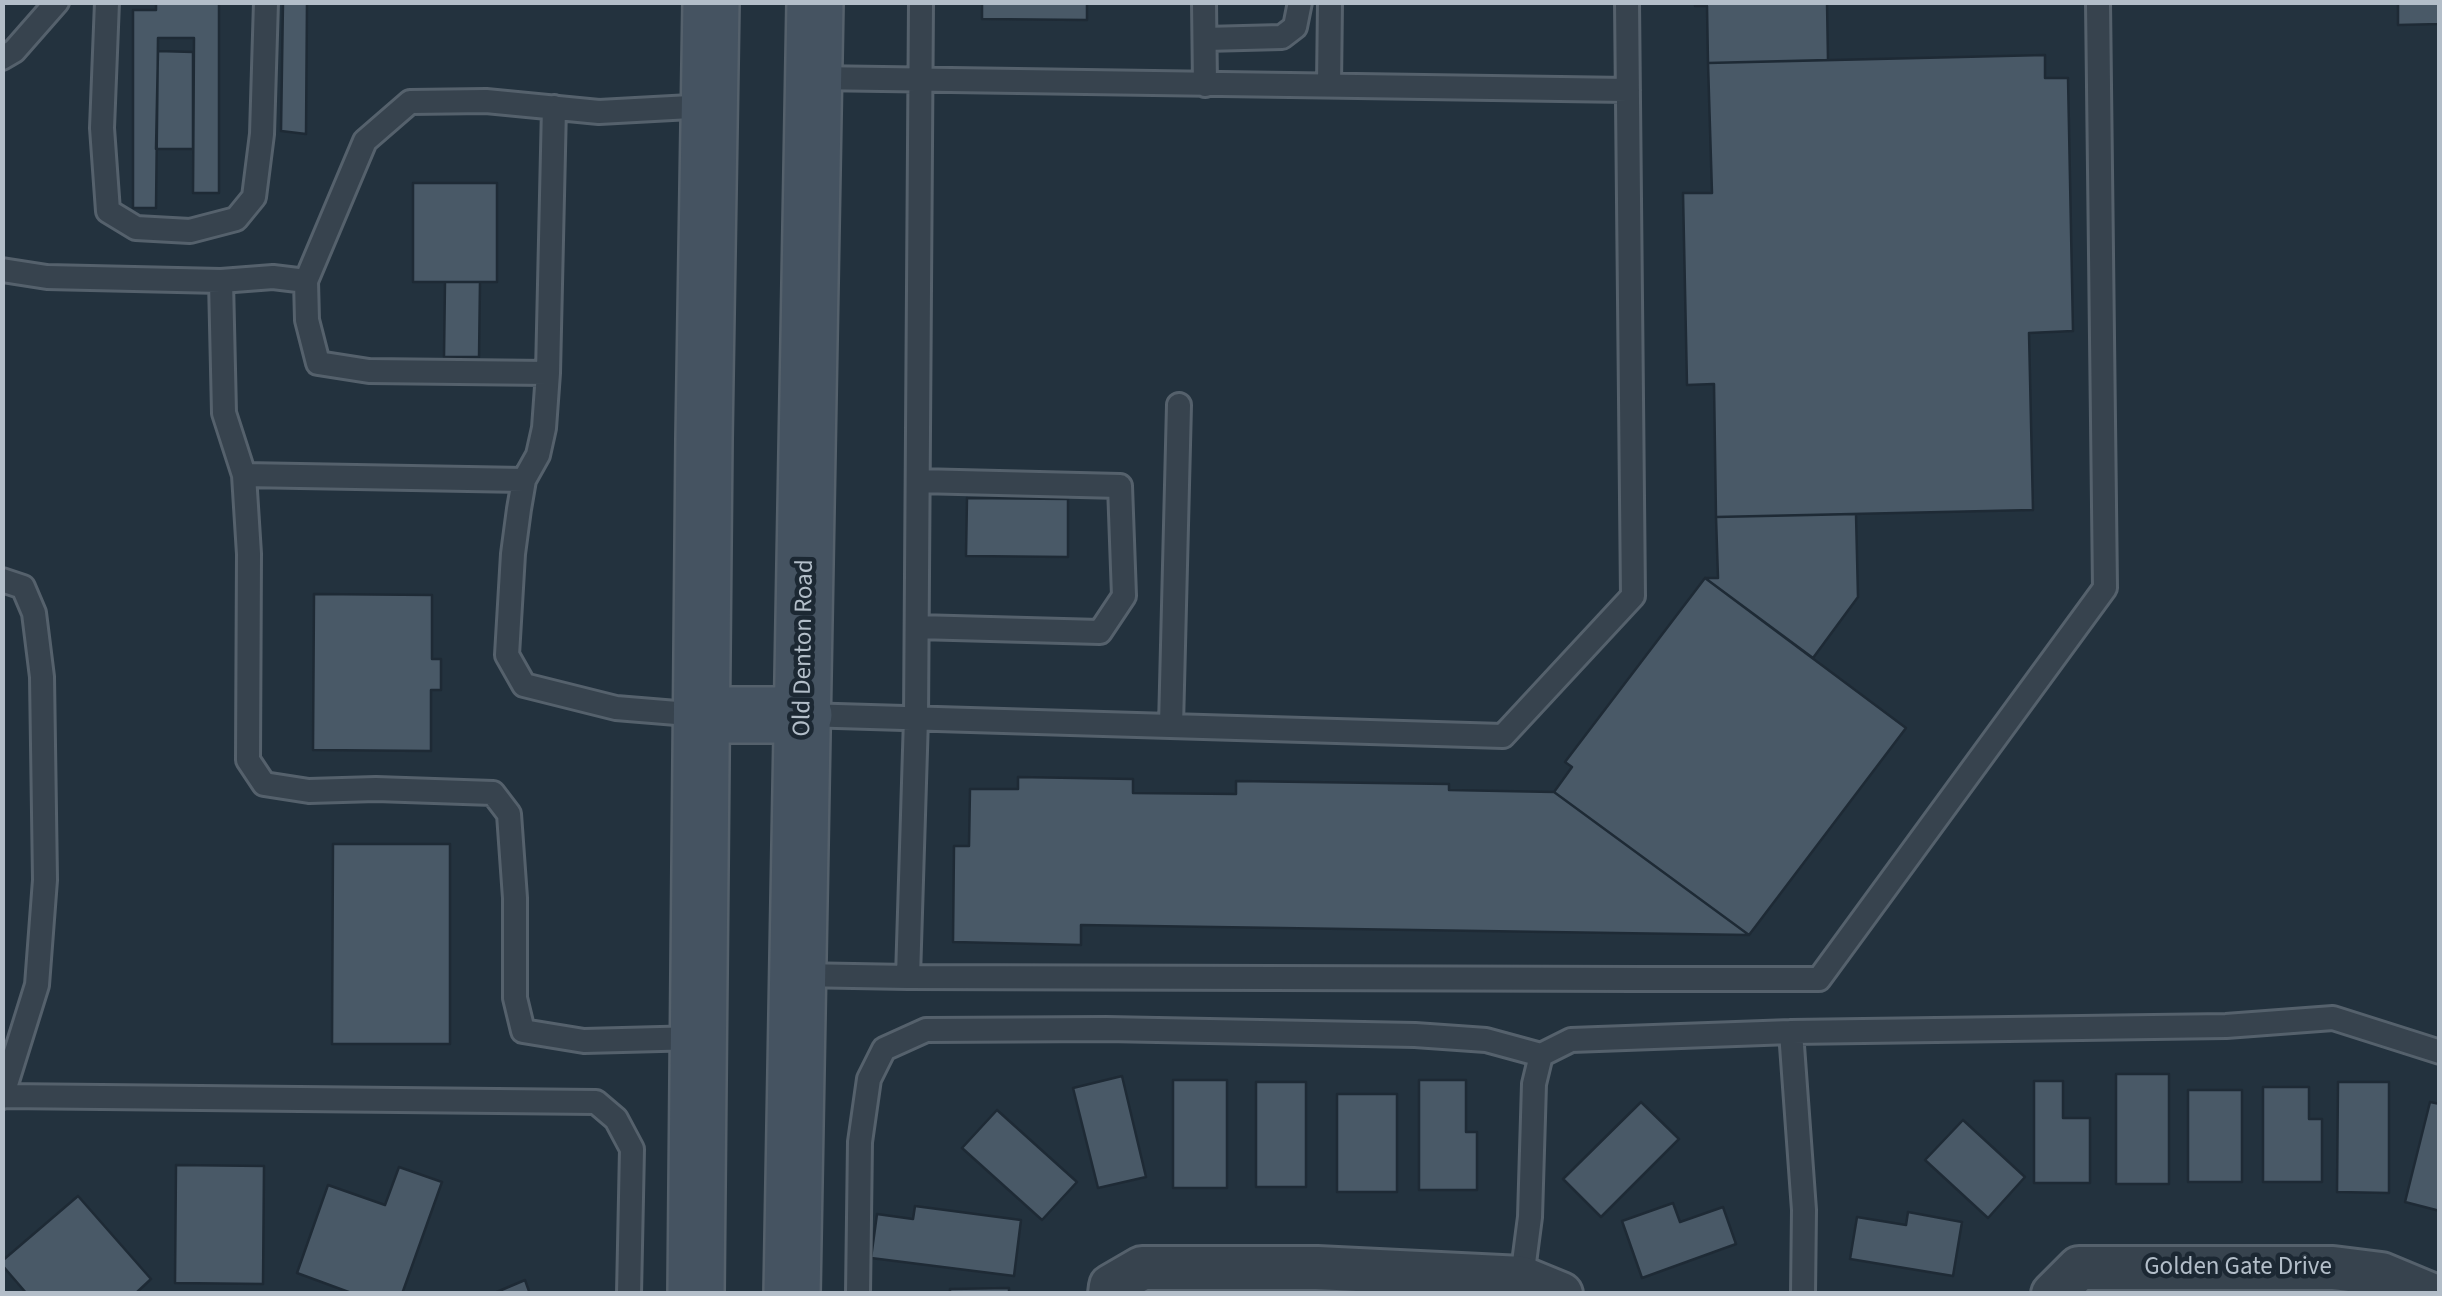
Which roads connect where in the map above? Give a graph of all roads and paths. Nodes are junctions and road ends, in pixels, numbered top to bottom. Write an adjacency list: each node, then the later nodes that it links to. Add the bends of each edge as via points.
1 (56, 2): 13 (lane)
2 (107, 2): 3 (lane, via 102,128 108,212 136,228 190,231 236,219 254,197)
3 (266, 2)
4 (711, 2): 19 (main road)
5 (815, 2): 14 (main road, Old Denton Road)
6 (921, 2): 15 (lane)
7 (1204, 2): 12 (lane)
8 (1300, 2): 12 (lane, via 1295,27 1282,37)
9 (1330, 2): 17 (lane)
10 (1626, 2): 18 (lane)
11 (2098, 2): 36 (lane, via 2105,588 1820,979)
12 (1205, 39): 16 (lane)
13 (2, 58)
14 (815, 78): 15 (lane); 32 (main road, Old Denton Road)
15 (922, 80): 16 (lane); 28 (lane)
16 (1205, 84): 17 (lane)
17 (1329, 85): 18 (lane)
18 (1628, 90): 34 (lane, via 1633,596 1503,736)
19 (710, 106): 20 (lane, via 599,112); 31 (main road)
20 (554, 107): 23 (lane, via 410,102 365,141); 24 (lane)
21 (2, 270): 22 (lane)
22 (221, 280): 23 (lane); 26 (lane, via 224,413)
23 (306, 280): 24 (lane, via 318,363 368,371)
24 (548, 374): 27 (lane, via 538,455)
25 (1179, 405): 34 (lane)
26 (244, 474): 27 (lane); 38 (lane, via 248,760 264,784 309,791 494,793 509,814 515,998 523,1031 584,1041)
27 (524, 480): 31 (lane, via 507,656 524,685 616,708)
28 (918, 482): 30 (lane); 30 (lane, via 1120,486 1124,596 1100,632)
29 (2, 580): 41 (lane, via 23,587 34,613 42,677 45,880 38,985)
30 (917, 627): 33 (lane)
31 (704, 715): 32 (main road); 38 (main road)
32 (804, 715): 33 (lane); 35 (main road, Old Denton Road)
33 (916, 718): 34 (lane); 36 (lane)
34 (1171, 726)
35 (799, 975): 36 (lane); 47 (main road, Old Denton Road)
36 (908, 977)
37 (1791, 1032): 39 (lane, via 2226,1026 2333,1018); 40 (lane, via 1571,1040); 51 (lane)
38 (699, 1038): 46 (main road)
39 (2440, 1052)
40 (1540, 1055): 43 (lane); 48 (lane, via 1486,1040 1415,1035 926,1030 884,1049 869,1078 860,1142)
41 (3, 1096): 45 (lane, via 596,1102 632,1149)
42 (1324, 1277): 43 (street); 49 (street, via 1142,1268 1111,1286)
43 (1522, 1278): 50 (street)
44 (2273, 1281): 52 (street, Golden Gate Drive, via 2079,1268); 53 (street, Golden Gate Drive, via 2333,1268 2381,1274)
45 (630, 1294)
46 (696, 1294)
47 (792, 1294)
48 (858, 1294)
49 (1110, 1294)
50 (1561, 1294)
51 (1803, 1294)
52 (2053, 1294)
53 (2430, 1294)

